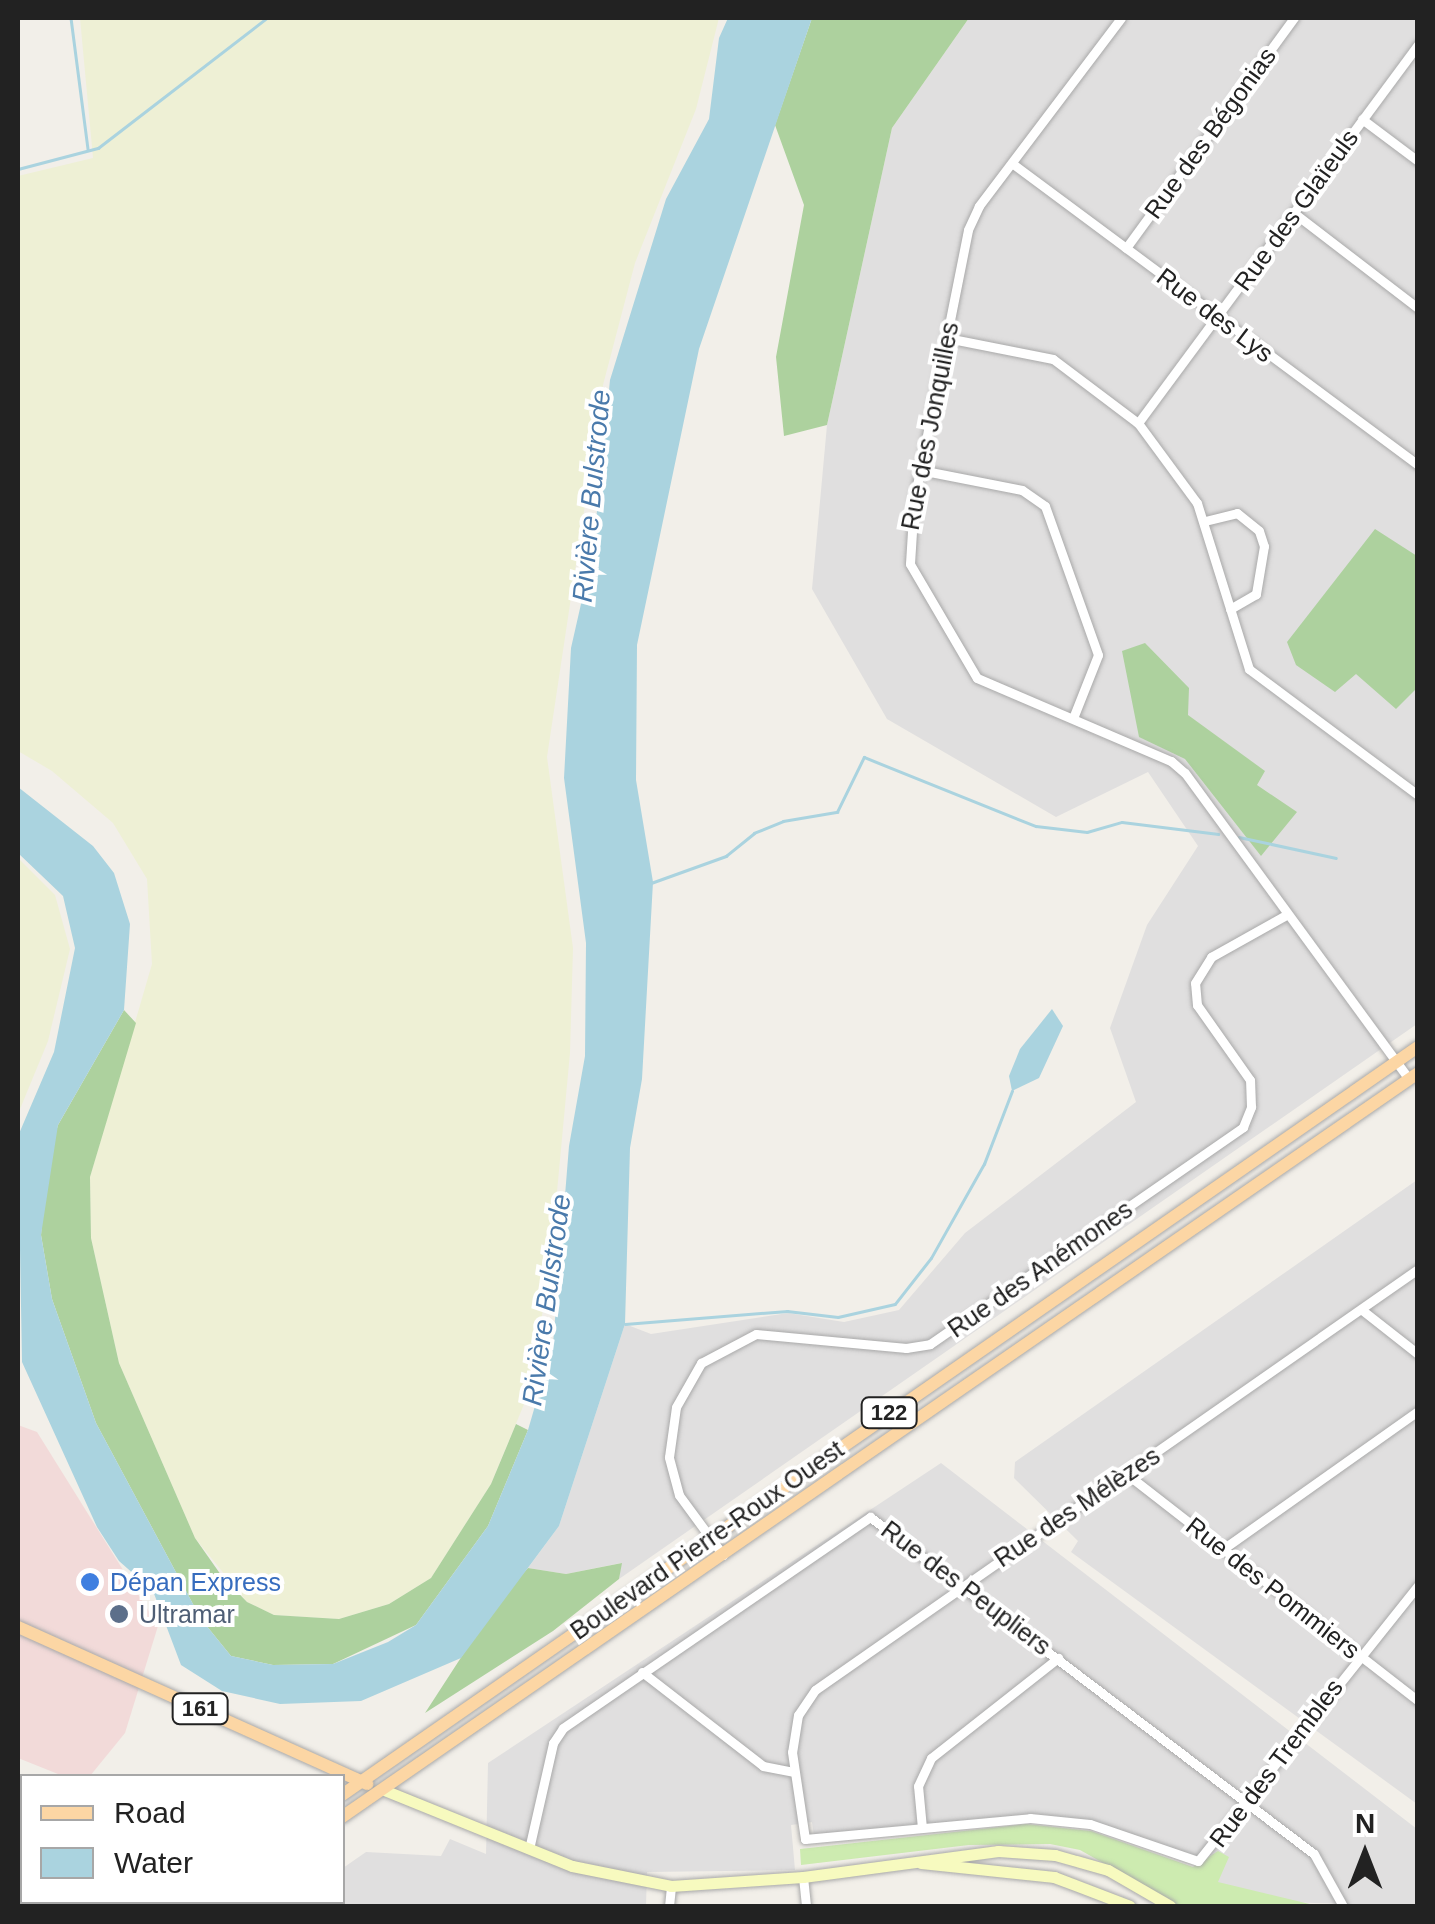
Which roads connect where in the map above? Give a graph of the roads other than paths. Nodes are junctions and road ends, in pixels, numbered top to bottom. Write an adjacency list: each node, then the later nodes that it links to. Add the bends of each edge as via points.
1 (1121, 18): 6 (street, Rue des Jonquilles)
2 (1294, 18): 8 (street, Rue des Bégonias)
3 (1418, 44): 4 (street, Rue des Glaïeuls)
4 (1362, 119): 5 (street); 7 (street, Rue des Glaïeuls)
5 (1418, 161)
6 (1013, 164): 8 (street, Rue des Lys); 11 (street, Rue des Jonquilles, via 968,230)
7 (1294, 213): 9 (street); 10 (street, Rue des Glaïeuls)
8 (1126, 248): 10 (street, Rue des Lys)
9 (1418, 308)
10 (1218, 318): 12 (street, Rue des Glaïeuls); 13 (street, Rue des Lys)
11 (947, 338): 12 (street, via 1053,360); 14 (street, Rue des Jonquilles)
12 (1138, 423): 15 (street)
13 (1418, 466)
14 (920, 470): 17 (street, Rue des Jonquilles, via 908,553 968,668 977,678); 17 (street, via 1022,490 1045,506 1098,655)
15 (1205, 521): 16 (street); 16 (street, via 1237,513 1259,531 1264,546 1256,594)
16 (1230, 609): 18 (street, via 1242,659 1255,677)
17 (1073, 718): 19 (street, Rue des Jonquilles, via 1185,773)
18 (1415, 789)
19 (1286, 914): 21 (street, Rue des Jonquilles); 28 (street, Rue des Anémones, via 1222,950 1194,983 1197,1005 1250,1080 1243,1127 930,1344 906,1348 756,1334 701,1362 685,1384 668,1440 679,1495)
20 (1418, 1047): 21 (main road, Boulevard Pierre-Roux Ouest / 122)
21 (1396, 1062): 22 (street, Rue des Jonquilles); 28 (main road, Boulevard Pierre-Roux Ouest / 122)
22 (1413, 1076): 30 (main road, Boulevard Pierre-Roux Ouest / 122)
23 (1418, 1269): 24 (street, Rue des Mélèzes)
24 (1362, 1310): 25 (street); 27 (street, Rue des Mélèzes)
25 (1418, 1354)
26 (1418, 1410): 29 (street)
27 (1128, 1475): 29 (street, Rue des Pommiers); 31 (street, Rue des Mélèzes)
28 (712, 1536): 30 (street, Rue des Anémones); 41 (main road, Boulevard Pierre-Roux Ouest / 122)
29 (1223, 1549): 34 (street, Rue des Pommiers)
30 (723, 1555): 42 (main road, Boulevard Pierre-Roux Ouest / 122)
31 (962, 1584): 35 (street, Rue des Peupliers); 36 (street, Rue des Peupliers, via 864,1518); 38 (street, Rue des Mélèzes, via 804,1701 794,1731)
32 (1418, 1585): 34 (street, Rue des Trembles)
33 (18, 1627): 39 (main road, 161)
34 (1358, 1654): 37 (street, Rue des Pommiers); 44 (street, Rue des Trembles)
35 (1058, 1658): 44 (street, Rue des Peupliers); 46 (street, via 931,1758 918,1786)
36 (642, 1672): 38 (street, via 762,1766); 48 (street, Rue des Peupliers, via 556,1736)
37 (1418, 1701)
38 (794, 1772): 47 (street, Rue des Mélèzes)
39 (344, 1774)
40 (345, 1774): 41 (main road, 161)
41 (362, 1782): 42 (main road, 161); 43 (main road, Boulevard Pierre-Roux Ouest / 122)
42 (384, 1790): 45 (main road, Boulevard Pierre-Roux Ouest / 122); 48 (main road)
43 (345, 1792)
44 (1247, 1802): 46 (street, Rue des Trembles, via 1198,1861 1064,1820); 56 (street, Rue des Peupliers, via 1324,1864)
45 (345, 1815)
46 (922, 1828): 47 (street, Rue des Trembles)
47 (805, 1839)
48 (529, 1849): 51 (main road, via 604,1874)
49 (917, 1862): 50 (main road); 54 (main road, via 1054,1876); 55 (main road, via 998,1851 1054,1855 1108,1870)
50 (802, 1877): 51 (main road); 53 (street)
51 (671, 1886): 52 (street)
52 (669, 1906)
53 (806, 1906)
54 (1130, 1906)
55 (1170, 1906)
56 (1344, 1906)

